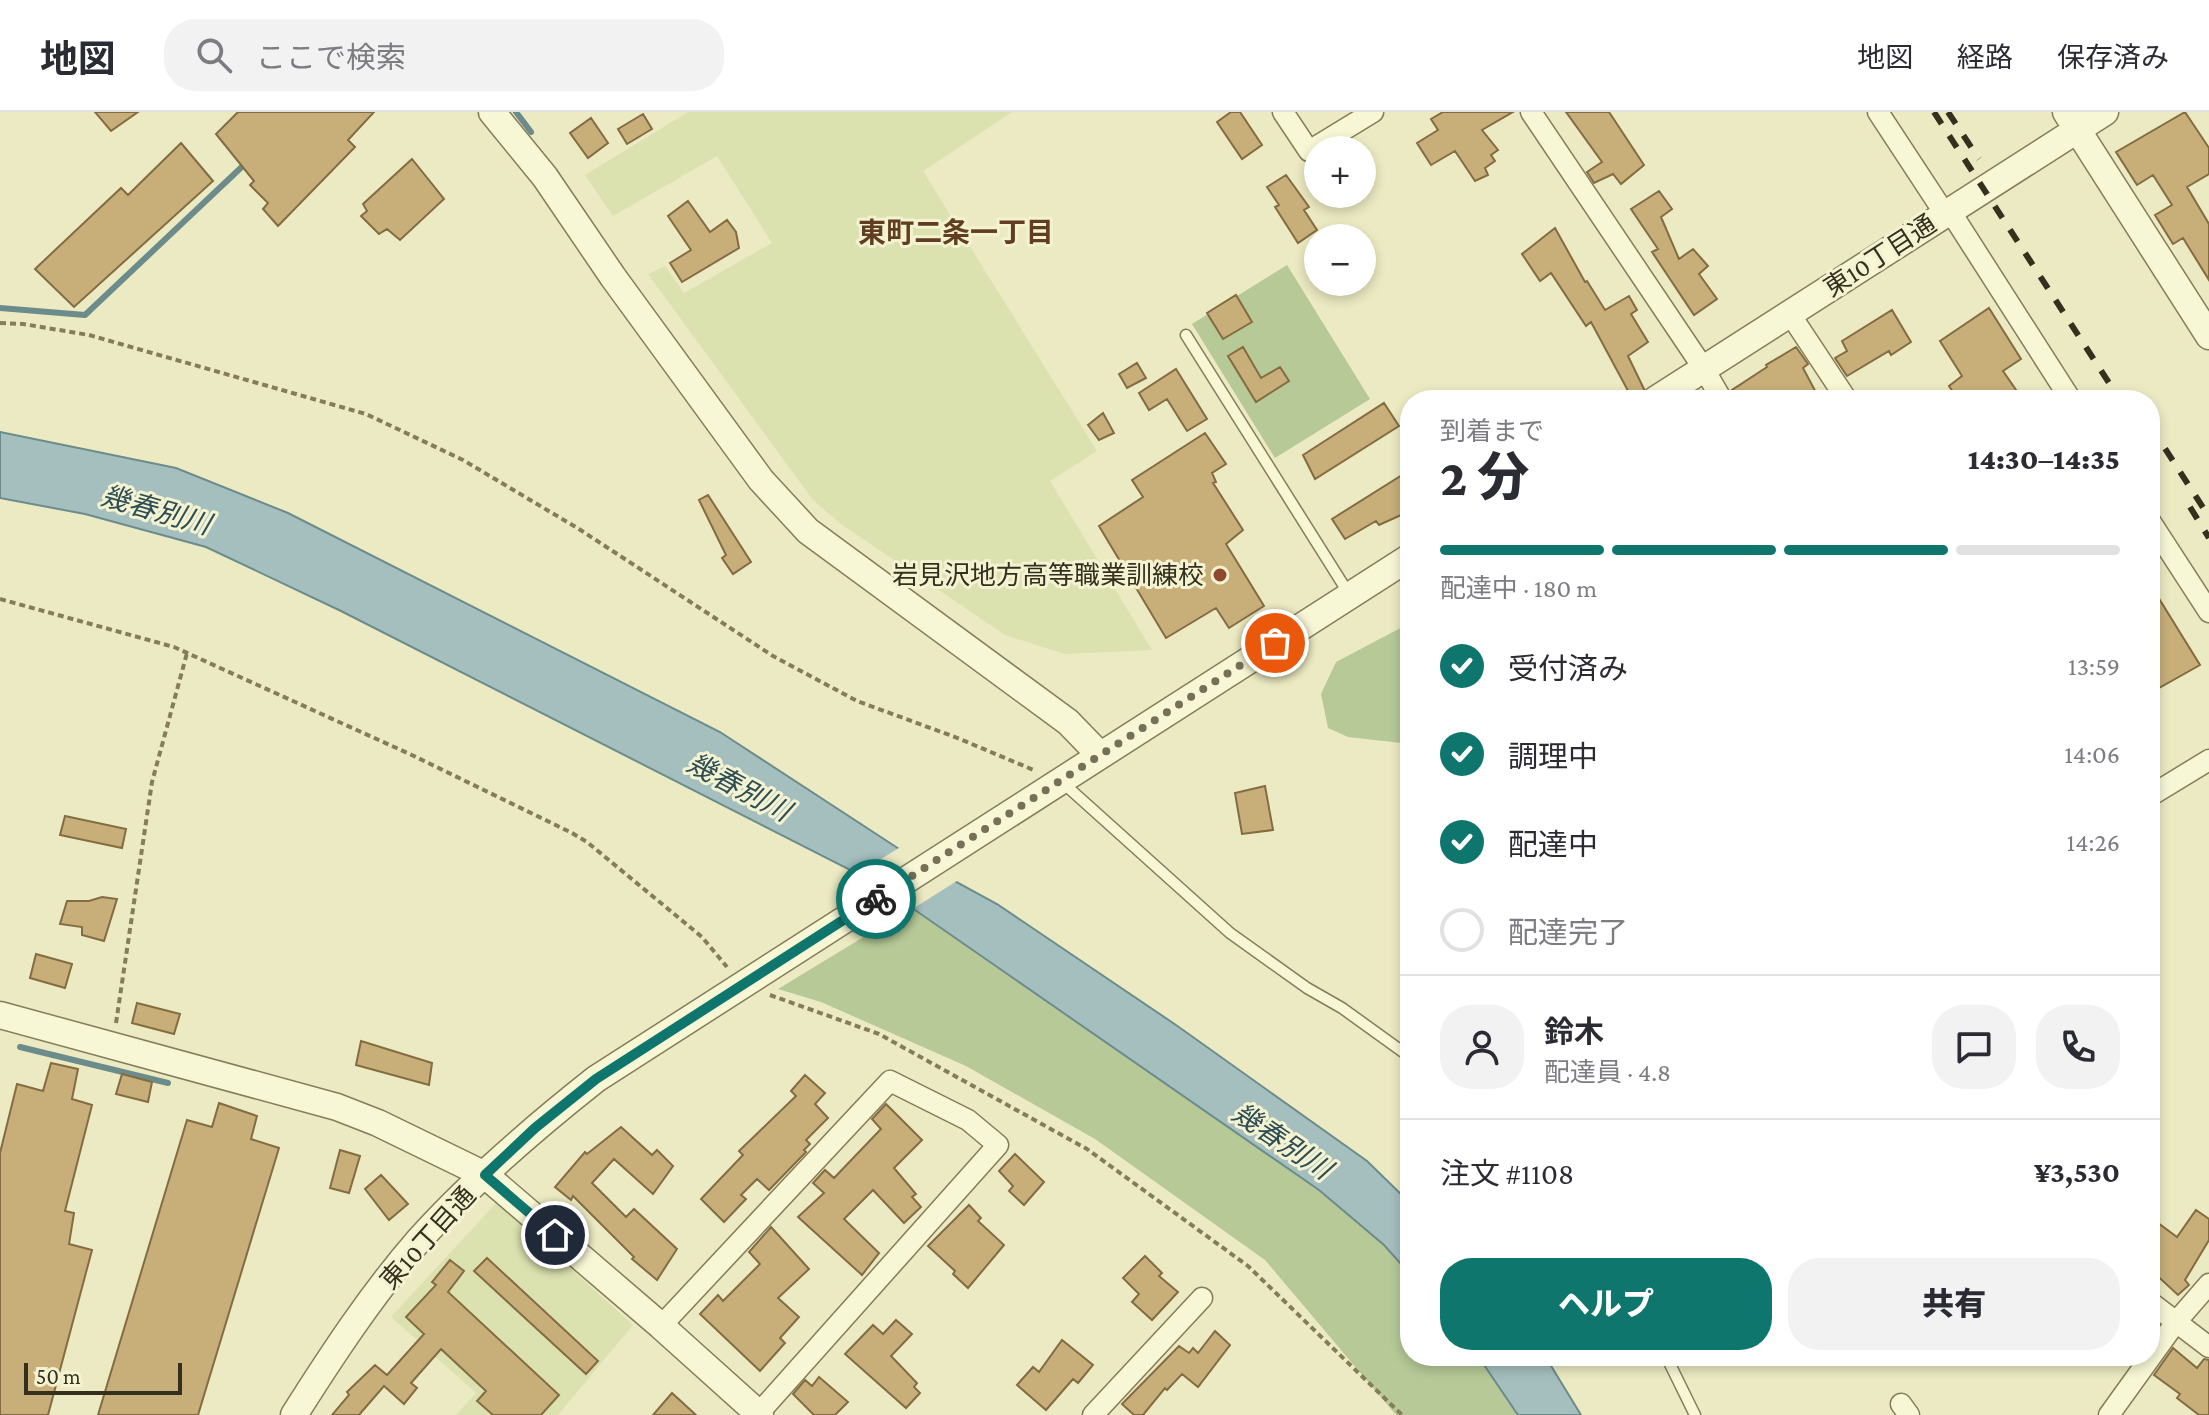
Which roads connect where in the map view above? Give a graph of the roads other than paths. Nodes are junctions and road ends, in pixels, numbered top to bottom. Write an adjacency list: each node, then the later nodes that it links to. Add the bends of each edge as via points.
1 (492, 112): 21 (street, via 545,177 761,480 808,531 1068,722)
2 (1283, 112): 3 (street, via 1309,151)
3 (1373, 112)
4 (1531, 112): 12 (street)
5 (1878, 112): 8 (street)
6 (2105, 112): 7 (street, 東10丁目通)
7 (2072, 121): 8 (street, 東10丁目通); 11 (street)
8 (1947, 213): 9 (street, 東10丁目通); 16 (street)
9 (1790, 314): 12 (street, 東10丁目通); 15 (street)
10 (1186, 335): 19 (lane)
11 (2209, 336)
12 (1704, 369): 13 (street, 東10丁目通); 14 (street)
13 (1671, 390)
14 (1716, 390)
15 (1840, 390)
16 (2064, 390)
17 (2160, 536): 20 (street)
18 (1400, 563): 19 (street)
19 (1350, 595): 21 (street)
20 (2209, 612)
21 (1100, 755): 23 (street)
22 (2209, 760): 24 (street)
23 (1060, 781): 26 (lane, via 1230,933); 27 (street, 東10丁目通, via 596,1079)
24 (2160, 790)
25 (0, 1015): 27 (street, via 337,1107)
26 (1400, 1050)
27 (485, 1175): 32 (street); 38 (street, 東10丁目通, via 395,1269)
28 (2209, 1284): 31 (street)
29 (1202, 1298): 39 (street)
30 (2160, 1310): 31 (street)
31 (2176, 1322): 33 (street); 34 (street)
32 (661, 1326): 37 (street); 37 (street, via 890,1081 968,1120 998,1145)
33 (2160, 1344)
34 (2209, 1347)
35 (1671, 1366): 40 (lane)
36 (2144, 1366): 41 (street)
37 (759, 1414)
38 (294, 1415)
39 (1093, 1415)
40 (1695, 1415)
41 (2109, 1415)

